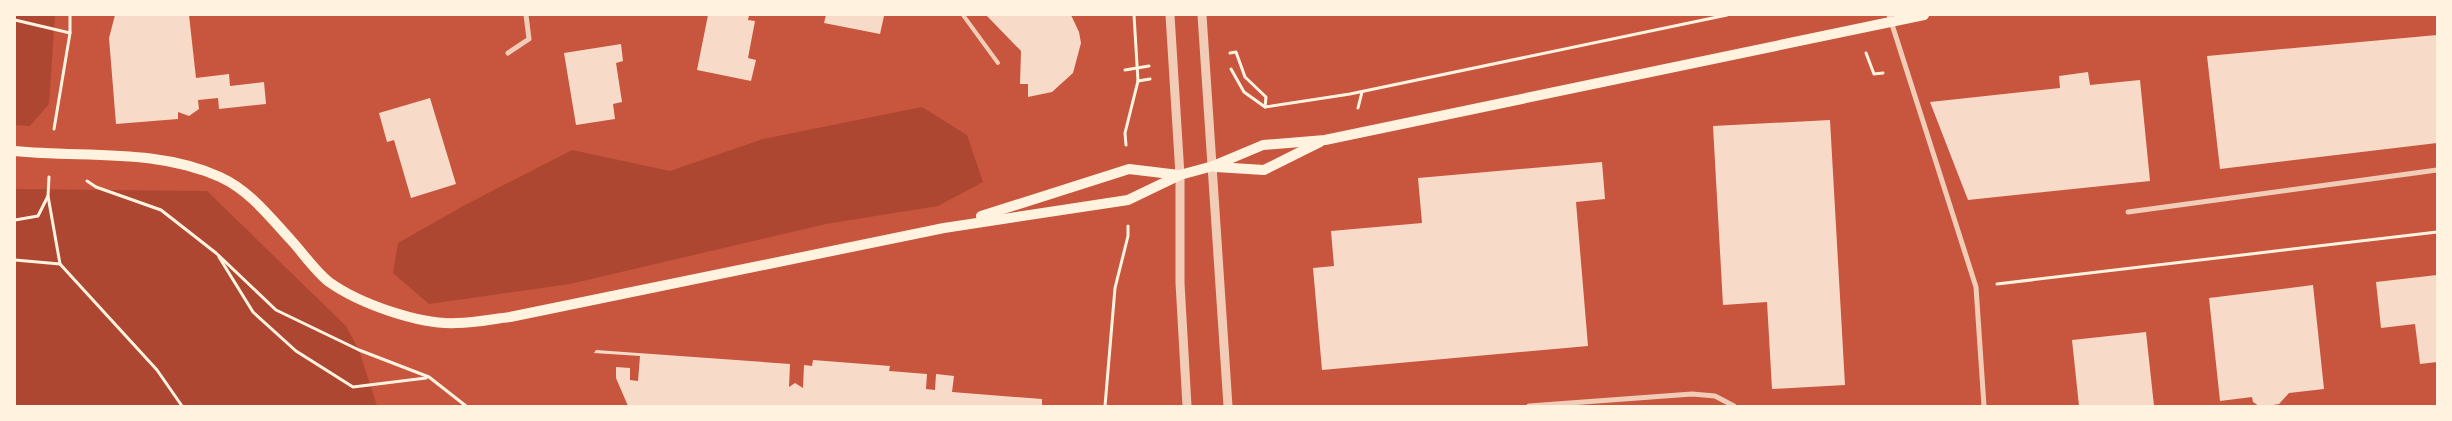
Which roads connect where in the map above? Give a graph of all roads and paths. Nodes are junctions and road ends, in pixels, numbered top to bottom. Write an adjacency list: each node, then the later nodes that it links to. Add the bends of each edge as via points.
1 (70, 15): 11 (path)
2 (526, 15): 12 (street, via 529,39)
3 (963, 15): 14 (lane)
4 (1134, 15): 17 (path)
5 (1170, 15): 28 (street)
6 (1202, 15): 26 (street)
7 (1728, 15): 19 (path)
8 (1924, 15): 9 (main road)
9 (1890, 18): 23 (main road); 38 (street)
10 (15, 20): 11 (path)
11 (70, 33): 25 (path)
12 (508, 53)
13 (1227, 54): 20 (path, via 1236,52 1245,76 1266,97)
14 (998, 63)
15 (1229, 64): 20 (path, via 1244,92)
16 (1152, 66): 17 (path)
17 (1138, 67): 18 (path); 22 (path, via 1138,81)
18 (1125, 70)
19 (1362, 92): 20 (path); 21 (path)
20 (1265, 107)
21 (1356, 114)
22 (1125, 133)
23 (1325, 140): 26 (main road, via 1263,145); 26 (main road, via 1264,170)
24 (15, 151): 25 (main road)
25 (50, 155): 29 (path); 32 (main road, via 138,156 221,178 264,210 328,281 368,303 406,316 456,324 510,317); 35 (path, via 96,186 161,210)
26 (1213, 166): 28 (main road); 44 (street)
27 (2437, 170): 30 (street)
28 (1180, 175): 32 (main road, via 1128,200); 32 (main road, via 1128,169); 43 (street, via 1180,283)
29 (48, 196): 31 (path, via 38,216); 37 (path)
30 (2128, 212)
31 (15, 220)
32 (944, 228)
33 (2437, 232): 38 (path)
34 (1128, 236): 42 (path, via 1115,288)
35 (216, 252): 39 (path, via 276,310 359,350); 39 (path, via 253,312 296,351 353,387)
36 (15, 260): 37 (path)
37 (60, 264): 40 (path, via 157,370)
38 (1976, 287): 47 (street)
39 (429, 377): 41 (path)
40 (182, 406)
41 (466, 406)
42 (1105, 406)
43 (1187, 406)
44 (1228, 406)
45 (1529, 406): 46 (street, via 1692,394 1715,396)
46 (1734, 406)
47 (1984, 406)

